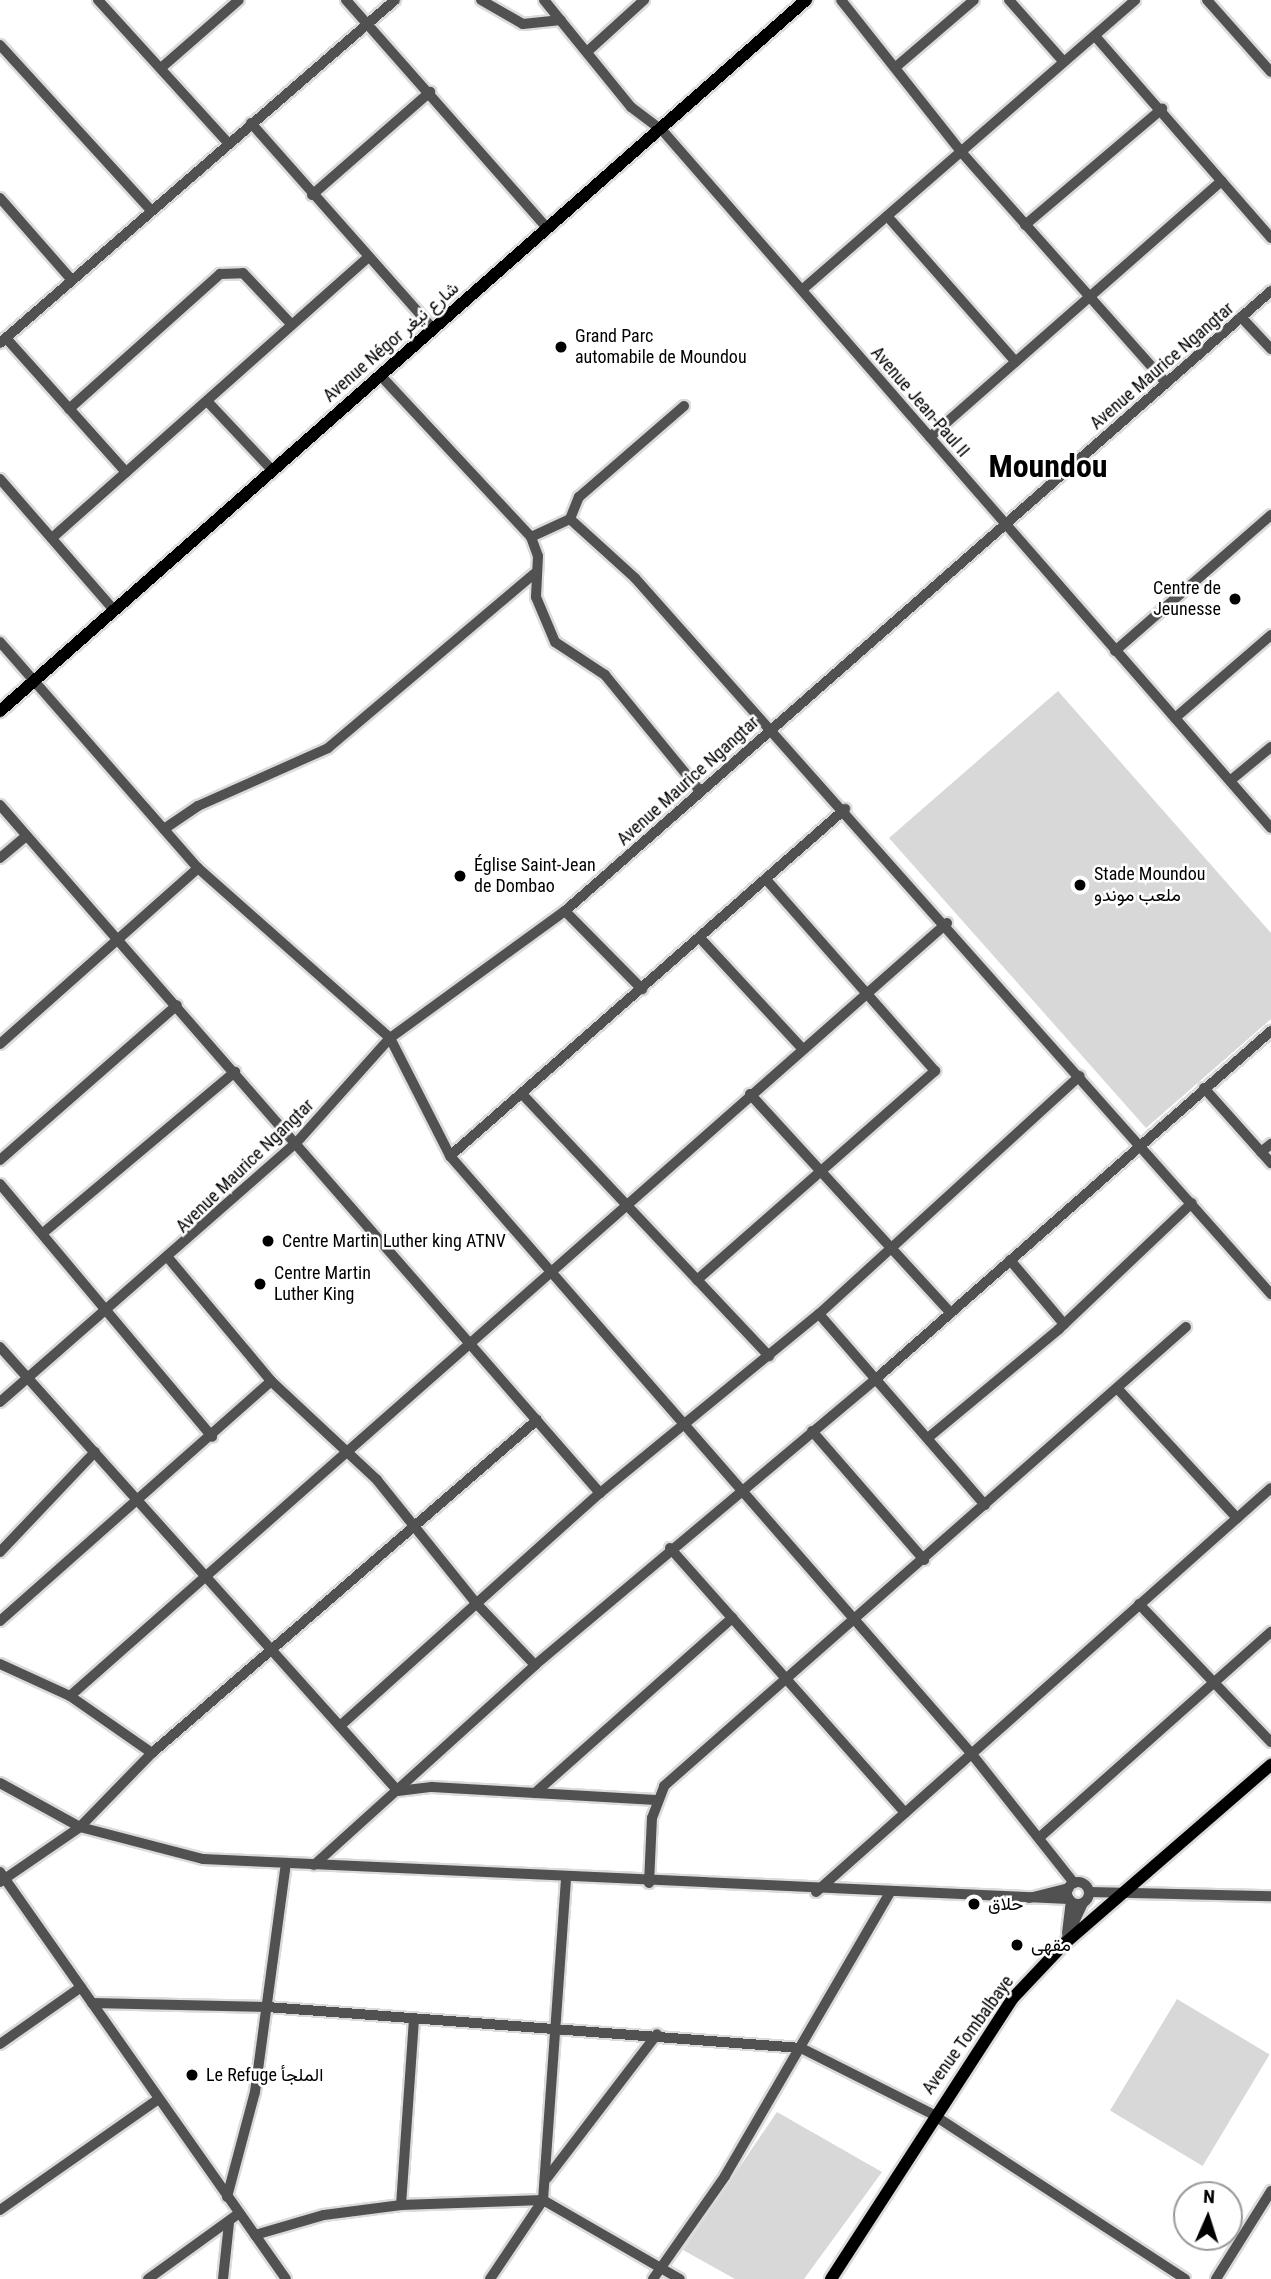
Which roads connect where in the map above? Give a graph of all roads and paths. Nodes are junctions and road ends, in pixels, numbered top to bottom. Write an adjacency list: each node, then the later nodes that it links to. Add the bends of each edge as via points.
1 (98, 0): 21 (street)
2 (239, 0): 21 (street)
3 (346, 0): 15 (street)
4 (395, 0): 15 (street)
5 (481, 0): 14 (street, via 523,24)
6 (544, 0): 14 (street, Avenue Jean-Paul II)
7 (644, 0): 18 (street)
8 (806, 0): 26 (main road, Avenue Négor شارع نيغر)
9 (841, 0): 20 (street)
10 (974, 0): 20 (street)
11 (1009, 0): 19 (street)
12 (1135, 0): 16 (street)
13 (1207, 0): 22 (street)
14 (561, 20): 18 (street, Avenue Jean-Paul II)
15 (368, 25): 23 (street); 25 (street)
16 (1095, 36): 19 (street); 24 (street)
17 (0, 45): 32 (street)
18 (588, 51): 26 (street, Avenue Jean-Paul II, via 631,107)
19 (1063, 61): 28 (street)
20 (897, 66): 28 (street)
21 (161, 68): 27 (street)
22 (1271, 72)
23 (429, 92): 30 (street); 35 (street)
24 (1161, 109): 29 (street); 34 (street)
25 (251, 122): 27 (street); 30 (street)
26 (662, 130): 35 (main road, Avenue Négor شارع نيغر); 39 (street, Avenue Jean-Paul II)
27 (228, 143): 32 (street)
28 (963, 154): 33 (street); 34 (street)
29 (1221, 181): 36 (street); 41 (street)
30 (312, 195): 37 (street)
31 (2, 204): 38 (street)
32 (150, 209): 38 (street)
33 (888, 217): 39 (street); 47 (street)
34 (1025, 225): 41 (street)
35 (546, 227): 44 (main road, Avenue Négor شارع نيغر)
36 (1271, 238)
37 (367, 258): 43 (street); 44 (street)
38 (72, 279): 45 (street)
39 (803, 289): 53 (street, Avenue Jean-Paul II)
40 (1271, 291): 42 (street, Avenue Maurice Ngangtar)
41 (1089, 297): 47 (street); 49 (street)
42 (1241, 317): 46 (street); 49 (street, Avenue Maurice Ngangtar)
43 (291, 324): 50 (street); 52 (street, via 243,274 220,274)
44 (433, 329): 48 (main road, Avenue Négor شارع نيغر)
45 (3, 340): 52 (street)
46 (1271, 349)
47 (1016, 362): 53 (street)
48 (380, 375): 54 (main road, Avenue Négor شارع نيغر); 60 (street)
49 (1166, 383): 59 (street, Avenue Maurice Ngangtar)
50 (207, 401): 54 (street); 55 (street)
51 (684, 406): 58 (street, via 579,497)
52 (69, 409): 55 (street)
53 (930, 437): 59 (street, Avenue Jean-Paul II)
54 (271, 469): 63 (main road, Avenue Négor شارع نيغر)
55 (126, 472): 61 (street)
56 (0, 479): 61 (street)
57 (1271, 515): 66 (street)
58 (570, 519): 60 (street); 70 (street, via 635,578)
59 (1004, 525): 66 (street, Avenue Jean-Paul II); 70 (street, Avenue Maurice Ngangtar)
60 (531, 537): 62 (street, via 538,556)
61 (52, 538): 63 (street)
62 (534, 573): 73 (street, via 541,615 555,642 605,675); 77 (street, via 328,748 198,806)
63 (114, 610): 67 (main road, Avenue Négor شارع نيغر)
64 (1271, 635): 69 (street)
65 (0, 642): 67 (street)
66 (1115, 650): 69 (street, Avenue Jean-Paul II)
67 (34, 681): 68 (main road, Avenue Négor شارع نيغر); 77 (street)
68 (0, 711)
69 (1175, 718): 72 (street, Avenue Jean-Paul II)
70 (772, 728): 73 (street, Avenue Maurice Ngangtar); 75 (street)
71 (1271, 747): 72 (street)
72 (1231, 780): 76 (street, Avenue Jean-Paul II)
73 (700, 791): 82 (street, Avenue Maurice Ngangtar)
74 (0, 805): 78 (street)
75 (845, 809): 81 (street); 83 (street)
76 (1271, 828)
77 (164, 829): 80 (street)
78 (26, 836): 79 (street); 84 (street)
79 (0, 858)
80 (198, 868): 84 (street); 90 (street)
81 (766, 879): 85 (street); 87 (street)
82 (565, 911): 86 (street); 90 (street, Avenue Maurice Ngangtar)
83 (947, 923): 87 (street); 94 (street)
84 (118, 937): 88 (street); 91 (street)
85 (700, 938): 86 (street); 92 (street)
86 (642, 989): 97 (street)
87 (867, 993): 92 (street); 105 (street, via 935,1071)
88 (177, 1005): 93 (street); 103 (street)
89 (1271, 1031): 95 (street)
90 (390, 1038): 98 (street, Avenue Maurice Ngangtar); 102 (street)
91 (0, 1044)
92 (802, 1048): 96 (street)
93 (235, 1072): 98 (street); 109 (street)
94 (1080, 1076): 100 (street); 110 (street)
95 (1204, 1088): 100 (street); 101 (street)
96 (750, 1094): 105 (street); 108 (street)
97 (523, 1095): 102 (street); 108 (street)
98 (297, 1142): 111 (street, Avenue Maurice Ngangtar); 121 (street)
99 (1271, 1144): 101 (street)
100 (1140, 1145): 107 (street); 112 (street)
101 (1261, 1152): 104 (street)
102 (450, 1156): 113 (street)
103 (0, 1160)
104 (1271, 1163)
105 (822, 1171): 110 (street); 114 (street)
106 (0, 1184): 109 (street)
107 (1192, 1203): 115 (street); 119 (street)
108 (626, 1206): 113 (street); 114 (street)
109 (43, 1233): 118 (street)
110 (889, 1245): 116 (street); 117 (street)
111 (170, 1259): 118 (street, Avenue Maurice Ngangtar); 126 (street)
112 (1010, 1260): 116 (street); 119 (street)
113 (551, 1272): 121 (street); 130 (street)
114 (697, 1280): 123 (street)
115 (1271, 1294)
116 (951, 1313): 124 (street)
117 (819, 1314): 123 (street); 124 (street)
118 (105, 1315): 125 (street, Avenue Maurice Ngangtar); 132 (street)
119 (1064, 1324): 133 (street)
120 (1186, 1327): 127 (street)
121 (468, 1339): 129 (street); 134 (street)
122 (0, 1348): 125 (street)
123 (769, 1356): 130 (street)
124 (878, 1377): 131 (street); 133 (street)
125 (28, 1378): 128 (street, Avenue Maurice Ngangtar); 135 (street)
126 (271, 1381): 132 (street); 134 (street)
127 (1117, 1388): 140 (street); 141 (street)
128 (0, 1402)
129 (537, 1420): 138 (street); 142 (street)
130 (685, 1424): 136 (street); 138 (street)
131 (812, 1431): 136 (street); 145 (street)
132 (212, 1437): 139 (street)
133 (929, 1437): 140 (street)
134 (345, 1450): 142 (street); 146 (street)
135 (95, 1452): 139 (street); 144 (street)
136 (740, 1488): 143 (street); 151 (street)
137 (1271, 1488): 141 (street)
138 (600, 1493): 147 (street)
139 (139, 1500): 146 (street); 150 (street)
140 (985, 1505): 145 (street)
141 (1237, 1518): 148 (street)
142 (413, 1525): 147 (street); 153 (street)
143 (670, 1548): 149 (street); 155 (street)
144 (0, 1552)
145 (924, 1560): 151 (street)
146 (208, 1575): 153 (street); 158 (street)
147 (475, 1602): 155 (street); 159 (street)
148 (1139, 1604): 157 (street); 162 (street)
149 (732, 1618): 156 (street); 166 (street)
150 (0, 1621)
151 (856, 1621): 156 (street); 162 (street)
152 (1271, 1632): 157 (street)
153 (272, 1650): 159 (street); 161 (street)
154 (0, 1664): 158 (street)
155 (535, 1665): 165 (street)
156 (788, 1681): 167 (street); 168 (street)
157 (1216, 1681): 160 (street); 170 (street)
158 (70, 1696): 161 (street)
159 (340, 1726): 165 (street)
160 (1271, 1742)
161 (152, 1753): 169 (street)
162 (971, 1753): 168 (street); 170 (street)
163 (1271, 1765): 179 (main road, Avenue Tombalbaye)
164 (0, 1783): 169 (street)
165 (398, 1791): 166 (street); 172 (street)
166 (535, 1793): 167 (street)
167 (656, 1800): 175 (street)
168 (905, 1813): 176 (street)
169 (80, 1827): 171 (street, via 171,1855); 173 (street)
170 (1040, 1837): 180 (street)
171 (285, 1863): 172 (street); 186 (street)
172 (314, 1865): 174 (street)
173 (2, 1877): 184 (street)
174 (566, 1879): 175 (street); 188 (street)
175 (649, 1883): 176 (street)
176 (816, 1892): 177 (street)
177 (890, 1892): 180 (street, via 1029,1898); 191 (street)
178 (1089, 1892): 179 (street); 180 (street); 182 (street)
179 (1128, 1892): 181 (street); 183 (main road, Avenue Tombalbaye)
180 (1071, 1893): 182 (street); 183 (street)
181 (1271, 1896)
182 (1083, 1903): 183 (street)
183 (1066, 1939): 193 (main road, Avenue Tombalbaye, via 1012,1999)
184 (81, 1987): 185 (street); 190 (street)
185 (92, 2004): 186 (street); 192 (street)
186 (267, 2007): 187 (street); 196 (street, via 255,2092)
187 (414, 2018): 188 (street); 198 (street)
188 (557, 2029): 189 (street); 194 (street)
189 (657, 2034): 191 (street); 194 (street)
190 (0, 2044)
191 (802, 2048): 193 (street); 203 (street, via 726,2176)
192 (157, 2100): 196 (street); 199 (street)
193 (932, 2114): 210 (main road, Avenue Tombalbaye); 211 (street)
194 (547, 2178): 197 (street)
195 (1271, 2191): 212 (street)
196 (227, 2197): 200 (street)
197 (543, 2200): 198 (street); 203 (street); 207 (street)
198 (401, 2205): 202 (street, via 324,2215)
199 (0, 2210)
200 (238, 2214): 201 (street); 202 (street)
201 (229, 2223): 204 (street); 205 (street)
202 (255, 2235): 206 (street)
203 (661, 2267): 208 (street); 209 (street)
204 (148, 2279)
205 (223, 2279)
206 (286, 2279)
207 (490, 2279)
208 (653, 2279)
209 (680, 2279)
210 (831, 2279)
211 (1185, 2279)
212 (1216, 2279)

